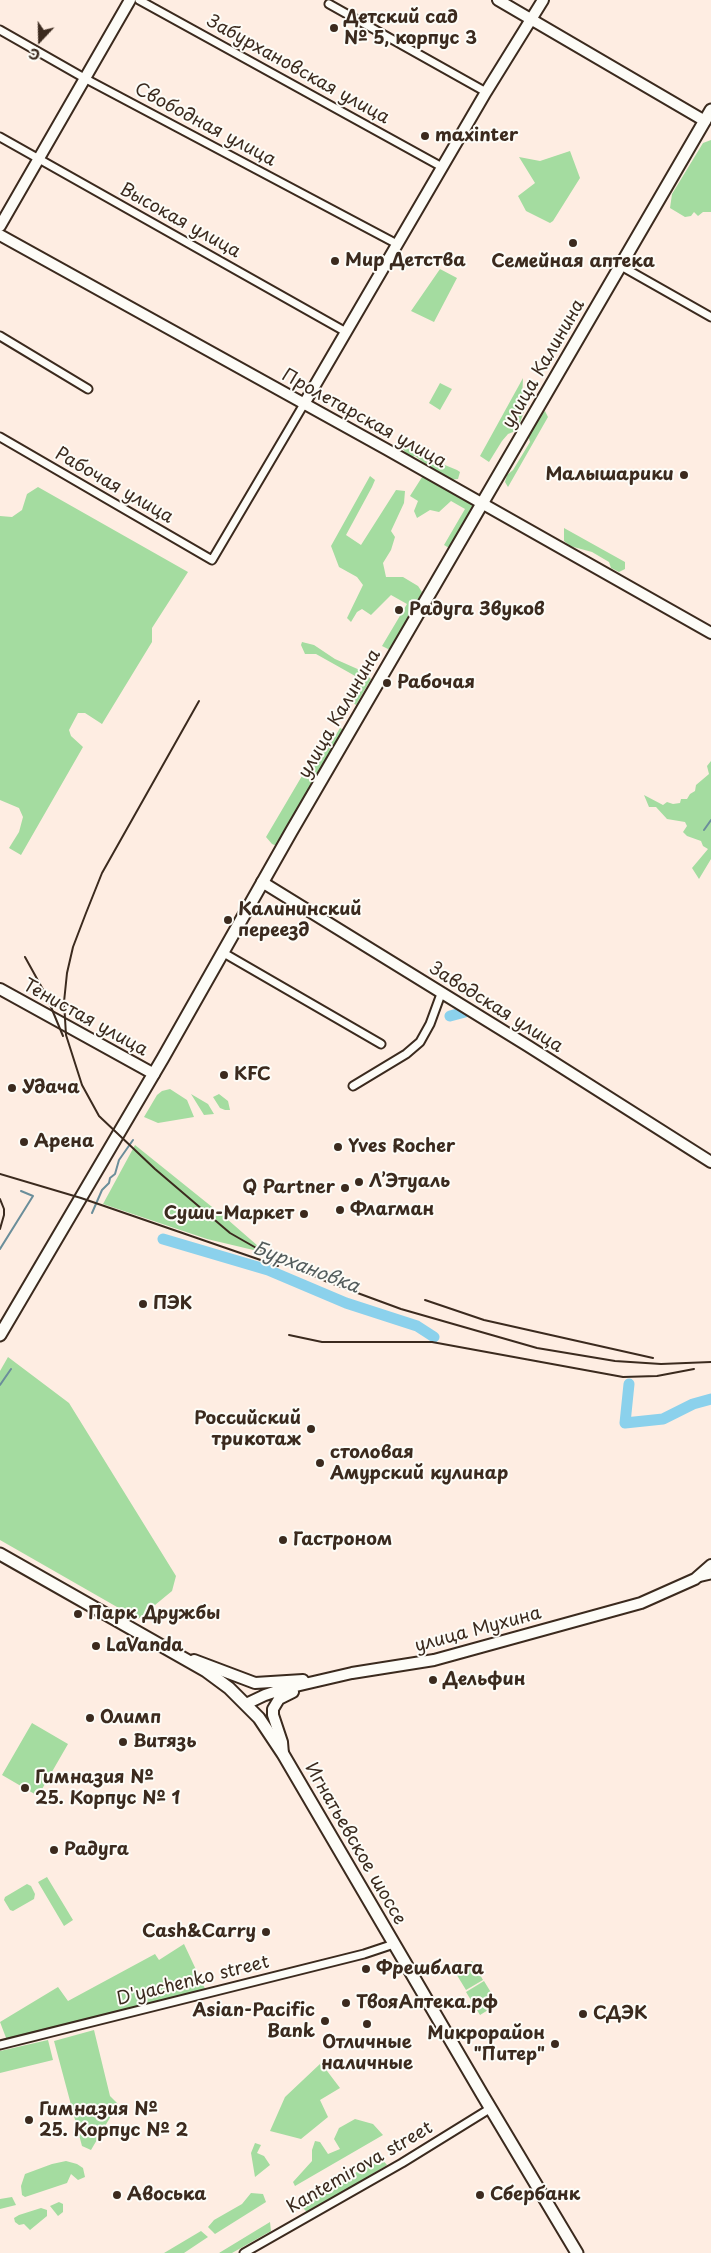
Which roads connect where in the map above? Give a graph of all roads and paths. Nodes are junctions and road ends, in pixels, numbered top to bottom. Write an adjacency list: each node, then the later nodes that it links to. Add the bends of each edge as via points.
1 (130, 0): 8 (street)
2 (139, 0): 14 (street, Забурхановская улица)
3 (498, 0): 6 (street)
4 (543, 0): 6 (street)
5 (329, 4): 9 (street)
6 (531, 19): 9 (street); 11 (street)
7 (0, 30): 8 (street, Свободная улица)
8 (86, 79): 13 (street); 17 (street, Свободная улица)
9 (486, 92): 14 (street)
10 (711, 110): 11 (main road, улица Калинина)
11 (705, 122): 18 (main road, улица Калинина)
12 (0, 137): 13 (street, Высокая улица)
13 (38, 159): 15 (street); 20 (street, Высокая улица)
14 (442, 167): 17 (street)
15 (0, 226)
16 (0, 235): 23 (street, Пролетарская улица)
17 (397, 244): 20 (street)
18 (622, 266): 19 (street); 25 (main road, улица Калинина)
19 (711, 317)
20 (346, 332): 23 (street)
21 (0, 336): 22 (street)
22 (88, 389)
23 (304, 404): 24 (street, Рабочая улица, via 212,560); 25 (street, Пролетарская улица)
24 (0, 437)
25 (483, 504): 26 (street, Пролетарская улица); 27 (main road, улица Калинина)
26 (711, 633)
27 (262, 882): 28 (main road, улица Калинина); 30 (street, Заводская улица)
28 (222, 952): 31 (street); 32 (main road, улица Калинина)
29 (0, 989): 32 (street, Тенистая улица)
30 (441, 994): 33 (street, via 420,1042); 34 (street, Заводская улица)
31 (382, 1044)
32 (154, 1074): 35 (main road, улица Калинина)
33 (352, 1086)
34 (711, 1162)
35 (0, 1335)
36 (0, 1554): 40 (main road, Игнатьевское шоссе)
37 (711, 1565): 39 (street, улица Мухина)
38 (711, 1575): 39 (street)
39 (694, 1579): 41 (street, улица Мухина, via 641,1603 441,1658)
40 (174, 1652): 41 (street, via 256,1683); 42 (main road, Игнатьевское шоссе, via 206,1671)
41 (316, 1681): 42 (street, улица Мухина, via 264,1695); 43 (street, via 275,1703 272,1715 280,1733)
42 (246, 1704): 43 (main road, Игнатьевское шоссе)
43 (283, 1754): 44 (main road, Игнатьевское шоссе)
44 (394, 1944): 45 (street, D'yachenko street); 46 (main road, Игнатьевское шоссе)
45 (0, 2045)
46 (490, 2108): 47 (street, Kantemirova street, via 402,2163); 48 (main road, Игнатьевское шоссе)
47 (244, 2253)
48 (577, 2253)

